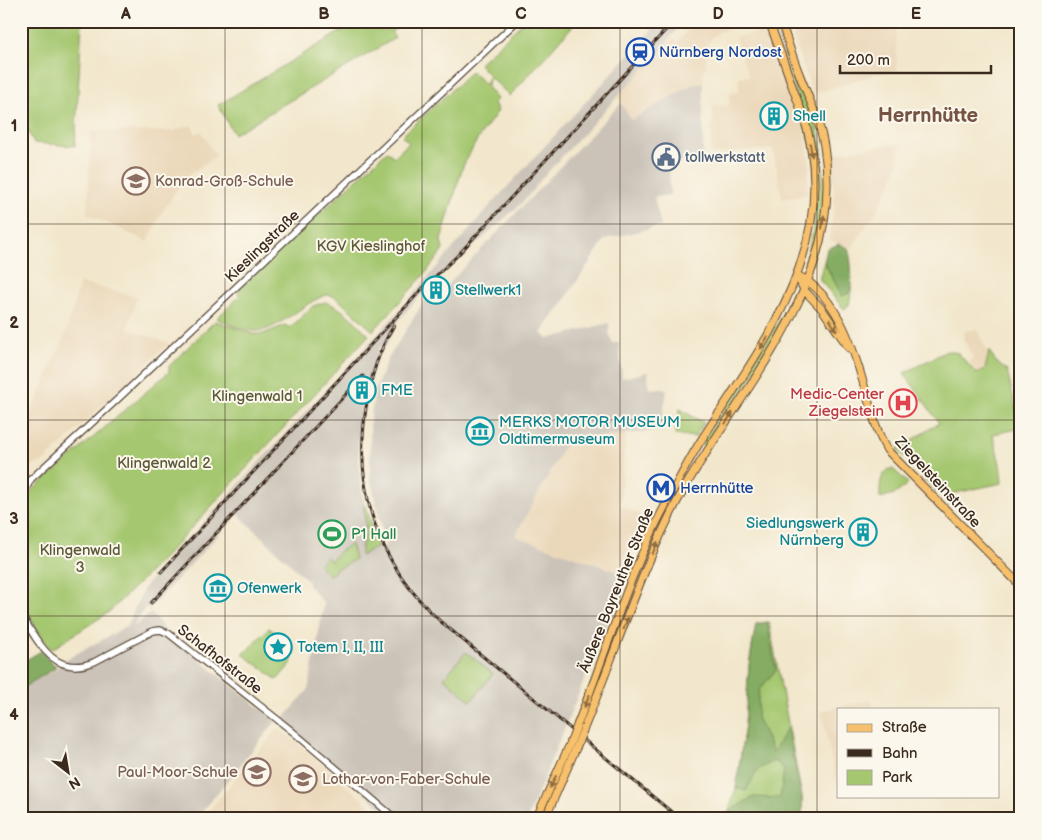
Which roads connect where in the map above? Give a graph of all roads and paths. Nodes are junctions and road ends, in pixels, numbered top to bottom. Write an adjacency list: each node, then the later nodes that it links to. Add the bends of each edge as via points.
1 (517, 21): 12 (street, Kieslingstraße)
2 (780, 21): 3 (main road); 4 (main road, Äußere Bayreuther Straße)
3 (769, 22): 5 (main road, Äußere Bayreuther Straße)
4 (791, 50): 5 (main road); 7 (main road, Äußere Bayreuther Straße, one-way to 4, via 823,225 826,164 820,126)
5 (781, 54): 6 (main road, Äußere Bayreuther Straße, one-way to 6, via 806,126 812,159 811,218)
6 (797, 275): 7 (main road); 8 (main road, Ziegelsteinstraße); 9 (main road, Äußere Bayreuther Straße)
7 (808, 280): 8 (main road, Äußere Bayreuther Straße); 11 (main road, Ziegelsteinstraße, via 839,318)
8 (804, 290): 10 (main road, Äußere Bayreuther Straße); 11 (main road, Ziegelsteinstraße, one-way to 11)
9 (779, 316): 10 (main road, via 786,315); 17 (main road, Äußere Bayreuther Straße, one-way to 17, via 696,449 655,524 629,587)
10 (790, 322): 17 (main road, Äußere Bayreuther Straße, one-way to 10, via 671,514)
11 (852, 352): 15 (main road, Ziegelsteinstraße, via 886,450)
12 (31, 479): 13 (street, Kieslingstraße); 14 (street)
13 (21, 485)
14 (21, 493)
15 (1021, 586)
16 (21, 614): 19 (street, Schafhofstraße, via 46,653 71,665 94,662 153,631 168,633)
17 (581, 726): 18 (main road, Äußere Bayreuther Straße, bridge)
18 (573, 746): 20 (main road, Äußere Bayreuther Straße, one-way to 20); 21 (main road, Äußere Bayreuther Straße)
19 (396, 819)
20 (536, 819)
21 (545, 819)

